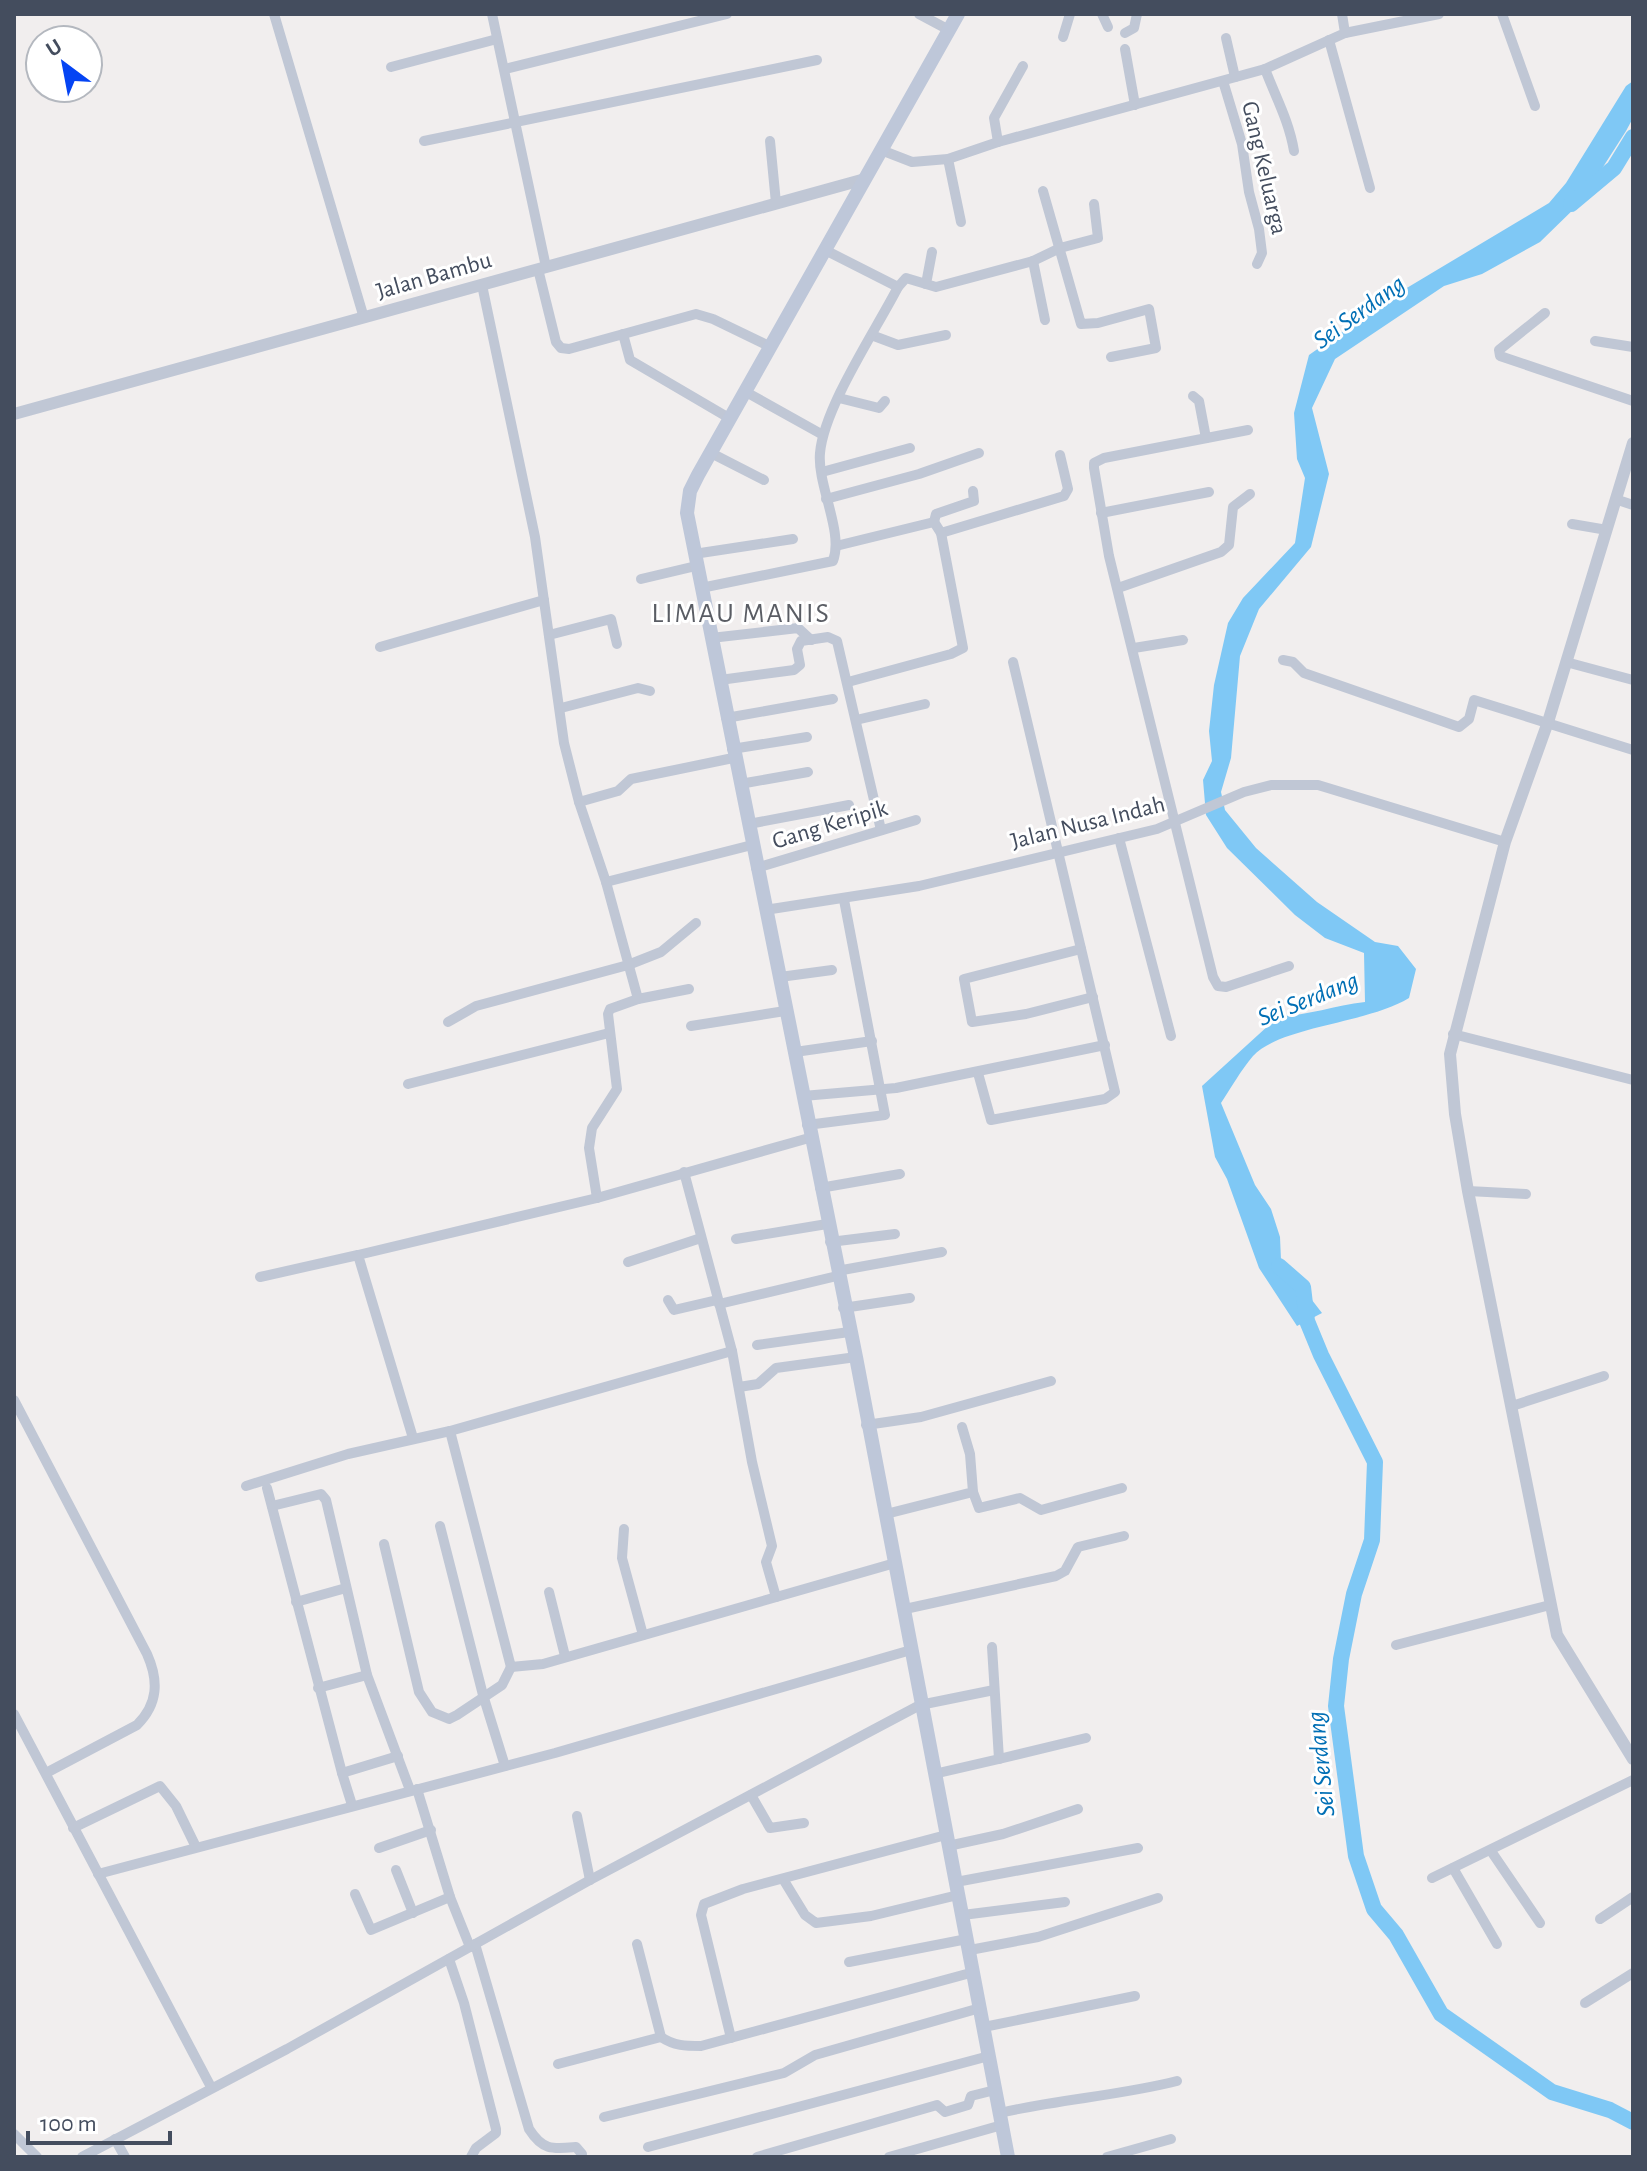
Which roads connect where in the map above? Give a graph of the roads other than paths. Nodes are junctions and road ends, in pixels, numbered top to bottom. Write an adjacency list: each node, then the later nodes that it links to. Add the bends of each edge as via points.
1 (276, 14): 53 (street)
2 (494, 14): 18 (street)
3 (727, 14): 24 (street)
4 (919, 14): 13 (street)
5 (958, 14): 13 (main road)
6 (1070, 14): 16 (street)
7 (1102, 14): 12 (street)
8 (1137, 14): 14 (street, via 1134,28)
9 (1342, 14): 15 (street)
10 (1439, 14): 15 (street)
11 (1502, 14): 29 (street)
12 (1108, 27)
13 (949, 30): 34 (main road)
14 (1125, 33)
15 (1345, 33): 19 (street)
16 (1063, 37)
17 (1226, 38): 26 (street)
18 (497, 39): 23 (street); 24 (street)
19 (1329, 40): 25 (street); 38 (street)
20 (1125, 49): 28 (street)
21 (817, 60): 30 (street)
22 (1023, 66): 33 (street, via 994,118)
23 (391, 67)
24 (505, 69): 30 (street)
25 (1265, 69): 26 (street); 35 (street, via 1285,111)
26 (1235, 77): 27 (street)
27 (1223, 81): 28 (street); 47 (street, Gang Keluarga, via 1259,229 1262,253)
28 (1135, 105): 33 (street)
29 (1535, 106)
30 (516, 123): 31 (street); 48 (street)
31 (424, 141)
32 (770, 141): 40 (street)
33 (998, 142): 36 (street)
34 (881, 150): 36 (street, via 912,162); 37 (main road)
35 (1294, 151)
36 (948, 159): 42 (street)
37 (865, 179): 40 (street, Jalan Bambu); 44 (main road)
38 (1370, 188)
39 (1043, 191): 43 (street)
40 (776, 203): 48 (street, Jalan Bambu)
41 (1094, 204): 43 (street, via 1098,238)
42 (961, 222)
43 (1060, 248): 46 (street); 61 (street, via 1081,324 1149,309 1156,348)
44 (825, 250): 51 (street); 59 (main road)
45 (932, 252): 49 (street)
46 (1033, 261): 49 (street, via 939,287); 54 (street)
47 (1257, 264)
48 (542, 268): 50 (street, Jalan Bambu); 55 (street, via 561,348)
49 (926, 284): 51 (street, via 906,278)
50 (482, 285): 53 (street, Jalan Bambu); 96 (street)
51 (898, 287): 57 (street)
52 (1545, 313): 66 (street, via 1499,350 1500,356)
53 (364, 318): 67 (street, Jalan Bambu)
54 (1045, 320)
55 (623, 334): 59 (street, via 696,314); 68 (street, via 630,360)
56 (946, 335): 57 (street, via 898,345)
57 (874, 336): 64 (street)
58 (1595, 341): 60 (street)
59 (771, 347): 62 (main road)
60 (1633, 347)
61 (1111, 357)
62 (746, 392): 68 (main road); 70 (street)
63 (1193, 396): 71 (street, via 1199,401)
64 (839, 398): 65 (street, via 879,408); 70 (street)
65 (885, 401)
66 (1633, 401)
67 (14, 414)
68 (729, 418): 74 (main road)
69 (1248, 430): 71 (street)
70 (823, 435): 77 (street)
71 (1206, 438): 85 (street, via 1094,463)
72 (1633, 443): 83 (street)
73 (910, 448): 77 (street)
74 (711, 453): 78 (street); 92 (main road, via 687,503)
75 (979, 453): 82 (street)
76 (1060, 455): 89 (street, via 1068,489 1064,496)
77 (822, 472): 82 (street)
78 (764, 480)
79 (973, 491): 86 (street, via 974,501 935,514)
80 (1209, 492): 85 (street)
81 (1250, 494): 95 (street, via 1233,507 1229,545 1221,552)
82 (826, 499): 91 (street)
83 (1618, 500): 84 (street); 88 (street)
84 (1633, 505)
85 (1101, 513): 95 (street)
86 (934, 522): 89 (street); 91 (street)
87 (1572, 524): 88 (street)
88 (1607, 530): 106 (street)
89 (941, 533): 109 (street, via 963,648)
90 (793, 539): 92 (street)
91 (836, 546): 94 (street, via 829,564)
92 (695, 560): 93 (street); 94 (main road)
93 (641, 579)
94 (701, 588): 98 (main road)
95 (1118, 588): 103 (street)
96 (544, 600): 97 (street); 102 (street)
97 (549, 635): 101 (street, via 611,619); 113 (street)
98 (711, 638): 99 (street, via 798,628); 107 (main road)
99 (811, 640): 107 (street, via 798,645 800,665 794,670); 109 (street, via 837,641)
100 (1183, 640): 103 (street)
101 (617, 644)
102 (380, 647)
103 (1134, 648): 125 (street)
104 (1283, 660): 116 (street, via 1304,673 1459,727 1469,719 1474,700)
105 (1013, 662): 131 (street)
106 (1566, 662): 108 (street); 116 (street)
107 (720, 680): 114 (main road)
108 (1633, 680)
109 (848, 682): 115 (street)
110 (650, 691): 113 (street, via 638,688)
111 (833, 699): 114 (street)
112 (925, 704): 115 (street)
113 (561, 708): 122 (street)
114 (726, 718): 119 (main road)
115 (856, 720): 127 (street)
116 (1548, 722): 118 (street); 129 (street)
117 (807, 737): 119 (street)
118 (1633, 750)
119 (733, 753): 121 (main road); 122 (street, via 631,779 618,791)
120 (808, 772): 121 (street)
121 (740, 784): 126 (main road)
122 (579, 802): 133 (street)
123 (849, 805): 126 (street)
124 (916, 820): 127 (street, Gang Keripik)
125 (1181, 821): 128 (street, Jalan Nusa Indah); 129 (street, Jalan Nusa Indah, via 1244,792 1293,783 1318,785); 139 (street, via 1218,986)
126 (749, 824): 130 (main road)
127 (881, 830): 132 (street, Gang Keripik)
128 (1119, 838): 131 (street, Jalan Nusa Indah); 150 (street)
129 (1505, 842): 149 (street)
130 (752, 845): 132 (main road); 133 (street)
131 (1060, 851): 134 (street, Jalan Nusa Indah); 137 (street)
132 (756, 868): 135 (main road)
133 (606, 882): 138 (street)
134 (844, 900): 135 (street, Jalan Nusa Indah); 151 (street)
135 (765, 910): 141 (main road)
136 (696, 923): 138 (street, via 661,952)
137 (1081, 949): 143 (street); 143 (street, via 964,979 972,1022)
138 (628, 965): 144 (street); 146 (street, via 476,1006)
139 (1289, 966)
140 (832, 970): 141 (street)
141 (780, 977): 145 (main road)
142 (689, 989): 144 (street)
143 (1093, 997): 152 (street)
144 (638, 999): 148 (street, via 610,1009)
145 (785, 1011): 147 (street); 153 (main road)
146 (448, 1022)
147 (691, 1026)
148 (609, 1033): 156 (street); 165 (street, via 617,1089 590,1137)
149 (1453, 1034): 155 (street); 163 (street, via 1453,1094)
150 (1171, 1036)
151 (872, 1041): 153 (street); 157 (street)
152 (1105, 1045): 154 (street); 154 (street, via 1115,1092 1105,1099 991,1120)
153 (795, 1052): 158 (main road)
154 (978, 1073): 157 (street)
155 (1633, 1080)
156 (408, 1084)
157 (882, 1089): 158 (street); 159 (street, via 885,1117)
158 (803, 1096): 159 (main road)
159 (808, 1131): 160 (street); 162 (main road)
160 (684, 1172): 165 (street); 168 (street)
161 (900, 1174): 162 (street)
162 (820, 1188): 166 (main road)
163 (1468, 1191): 164 (street); 188 (street)
164 (1526, 1194)
165 (597, 1198): 172 (street)
166 (827, 1224): 169 (street); 170 (main road)
167 (895, 1234): 170 (street)
168 (701, 1238): 173 (street); 178 (street)
169 (736, 1239)
170 (830, 1242): 174 (main road)
171 (942, 1252): 174 (street)
172 (358, 1255): 175 (street); 192 (street)
173 (628, 1262)
174 (837, 1274): 178 (street); 179 (main road)
175 (260, 1277)
176 (910, 1298): 179 (street)
177 (668, 1300): 178 (street, via 674,1310)
178 (718, 1302): 182 (street)
179 (843, 1308): 180 (main road)
180 (849, 1332): 181 (street); 183 (main road)
181 (757, 1345)
182 (732, 1351): 186 (street); 191 (street)
183 (856, 1357): 186 (street, via 776,1368 758,1384); 189 (main road)
184 (1604, 1376): 188 (street)
185 (1051, 1381): 189 (street, via 921,1417)
186 (739, 1387): 206 (street, via 772,1546 766,1562)
187 (14, 1400): 227 (street, via 147,1654 156,1685 148,1714 137,1725)
188 (1512, 1406): 208 (street)
189 (866, 1425): 198 (main road)
190 (962, 1427): 196 (street)
191 (450, 1431): 192 (street); 215 (street)
192 (413, 1438): 193 (street)
193 (246, 1486)
194 (267, 1488): 197 (street)
195 (1122, 1488): 196 (street, via 1041,1510 1020,1498 979,1508)
196 (973, 1492): 198 (street)
197 (272, 1506): 204 (street, via 321,1494); 207 (street)
198 (886, 1514): 203 (main road)
199 (440, 1526): 219 (street)
200 (624, 1529): 210 (street, via 622,1558)
201 (1124, 1536): 209 (street, via 1078,1547 1065,1571 1056,1576)
202 (384, 1544): 219 (street, via 422,1699 435,1714 449,1719)
203 (895, 1563): 206 (street); 209 (main road)
204 (346, 1588): 207 (street); 216 (street)
205 (549, 1592): 214 (street)
206 (776, 1597): 210 (street)
207 (296, 1602): 217 (street)
208 (1550, 1605): 211 (street); 225 (street, via 1566,1655)
209 (905, 1609): 213 (main road)
210 (643, 1635): 214 (street)
211 (1396, 1645)
212 (992, 1647): 218 (street)
213 (911, 1650): 220 (main road); 226 (street)
214 (565, 1656): 215 (street)
215 (511, 1667): 219 (street, via 502,1685)
216 (367, 1675): 217 (street); 223 (street)
217 (318, 1688): 228 (street)
218 (994, 1690): 220 (street); 224 (street)
219 (483, 1695): 226 (street)
220 (920, 1705): 229 (main road); 232 (street)
221 (14, 1714): 227 (street)
222 (1086, 1738): 224 (street)
223 (398, 1756): 228 (street); 231 (street)
224 (999, 1759): 229 (street)
225 (1633, 1759)
226 (505, 1766): 231 (street)
227 (46, 1773): 237 (street)
228 (342, 1773): 233 (street)
229 (934, 1774): 239 (main road)
230 (1633, 1780): 243 (street)
231 (414, 1789): 233 (street); 238 (street)
232 (751, 1795): 236 (street, via 770,1828); 249 (street)
233 (352, 1805): 240 (street)
234 (1078, 1809): 239 (street, via 1003,1834)
235 (577, 1816): 249 (street)
236 (804, 1823)
237 (73, 1828): 240 (street, via 159,1786 176,1806); 246 (street)
238 (431, 1830): 241 (street); 252 (street)
239 (947, 1841): 248 (street); 250 (main road)
240 (195, 1845): 246 (street)
241 (379, 1848)
242 (1138, 1848): 250 (street)
243 (1491, 1851): 244 (street); 259 (street)
244 (1453, 1868): 247 (street); 262 (street)
245 (396, 1870): 256 (street)
246 (98, 1874): 277 (street)
247 (1432, 1878)
248 (783, 1879): 250 (street, via 816,1923 871,1916); 273 (street, via 712,1899 701,1912)
249 (590, 1880): 263 (street)
250 (957, 1888): 257 (main road)
251 (355, 1894): 256 (street, via 371,1930)
252 (450, 1897): 256 (street); 263 (street)
253 (1633, 1897): 258 (street)
254 (1158, 1898): 261 (street, via 1038,1937)
255 (1065, 1902): 257 (street)
256 (413, 1913)
257 (963, 1915): 261 (main road)
258 (1600, 1919)
259 (1540, 1923)
260 (637, 1944): 272 (street)
261 (968, 1944): 265 (street); 266 (main road)
262 (1497, 1944)
263 (472, 1946): 264 (street); 285 (street, via 529,2129 546,2148 576,2147)
264 (449, 1959): 277 (street); 289 (street, via 496,2129)
265 (849, 1962)
266 (974, 1972): 270 (main road); 273 (street)
267 (1633, 1973): 269 (street)
268 (1135, 1996): 271 (street)
269 (1585, 2003)
270 (980, 2008): 271 (main road); 279 (street, via 815,2055 784,2073)
271 (984, 2027): 274 (main road)
272 (661, 2037): 273 (street, via 687,2046); 275 (street)
273 (731, 2038)
274 (989, 2056): 278 (main road); 284 (street)
275 (558, 2064)
276 (1177, 2081): 280 (street, via 1119,2095 1048,2101)
277 (211, 2087): 282 (street)
278 (995, 2090): 280 (main road); 290 (street, via 971,2096 968,2105 953,2111 937,2105)
279 (604, 2117)
280 (1001, 2119): 291 (street); 292 (main road)
281 (14, 2134): 286 (street)
282 (115, 2139): 287 (street); 288 (street)
283 (1171, 2139): 293 (street)
284 (648, 2147)
285 (582, 2154)
286 (37, 2157)
287 (82, 2157)
288 (125, 2157)
289 (471, 2157)
290 (757, 2157)
291 (889, 2157)
292 (1008, 2157)
293 (1107, 2157)

